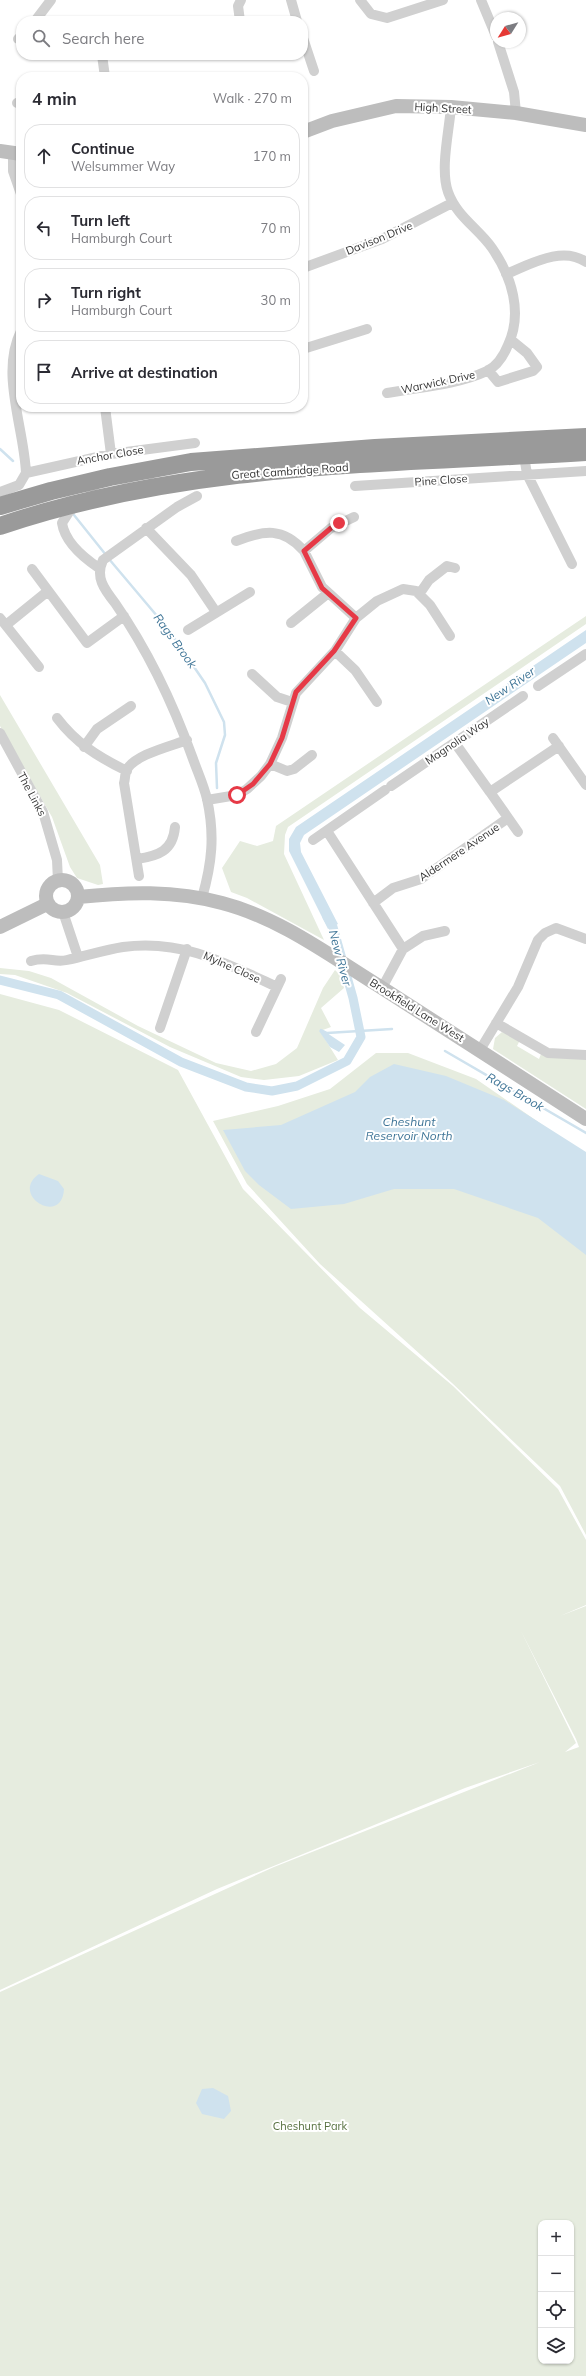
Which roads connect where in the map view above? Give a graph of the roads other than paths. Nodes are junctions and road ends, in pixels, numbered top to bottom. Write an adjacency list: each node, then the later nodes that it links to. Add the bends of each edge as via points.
1 (52, 0): 7 (street)
2 (241, 0): 8 (street, via 238,6)
3 (290, 0): 9 (street)
4 (360, 0): 5 (street, via 371,14 387,18)
5 (443, 0)
6 (482, 0): 10 (street)
7 (39, 16)
8 (239, 16)
9 (295, 16)
10 (490, 21)
11 (500, 48): 17 (street, via 514,92)
12 (308, 53): 14 (street)
13 (106, 60): 15 (street)
14 (314, 71)
15 (105, 72)
16 (451, 107): 17 (main road, High Street); 19 (main road, High Street, via 396,106 332,121); 22 (street, Warwick Drive, via 445,174)
17 (516, 113): 18 (main road, High Street)
18 (586, 125)
19 (308, 130)
20 (11, 152): 21 (street)
21 (16, 179)
22 (452, 203): 24 (street, Davison Drive, via 396,233); 25 (street, Warwick Drive, via 464,219 487,241)
23 (586, 262): 25 (street, via 572,256 555,256)
24 (308, 266)
25 (506, 274): 28 (street, Warwick Drive, via 516,309)
26 (367, 329): 29 (street)
27 (16, 339): 30 (street)
28 (511, 340): 31 (street, Warwick Drive, via 502,357); 31 (street, Warwick Drive, via 527,353 537,367 498,382)
29 (308, 347)
30 (3, 367): 40 (street)
31 (488, 370): 32 (street, Warwick Drive, via 452,382)
32 (387, 393)
33 (106, 412): 37 (street)
34 (586, 437): 45 (highway, Great Cambridge Road, via 375,448 191,462 110,477)
35 (195, 443): 37 (street, Anchor Close)
36 (586, 452): 38 (highway, Great Cambridge Road)
37 (111, 454): 40 (street, Anchor Close)
38 (525, 465): 39 (street, Pine Close); 41 (street, Pine Close); 44 (highway, Great Cambridge Road, via 210,477); 52 (street)
39 (586, 471)
40 (26, 473): 42 (street, via 19,485)
41 (355, 486)
42 (0, 492)
43 (197, 496): 48 (street)
44 (82, 502): 47 (highway, Great Cambridge Road); 51 (street, via 69,512 62,523 63,530 81,556)
45 (0, 506)
46 (354, 517): 50 (street, via 331,528)
47 (0, 526)
48 (146, 528): 51 (street); 59 (street, via 191,575)
49 (236, 541): 50 (street, via 252,535 277,532 289,537)
50 (304, 551): 58 (street, via 318,581)
51 (105, 561): 60 (street, via 100,580)
52 (572, 564)
53 (455, 568): 57 (street, via 447,566 429,580)
54 (32, 569): 55 (street)
55 (48, 591): 60 (street, via 87,643); 62 (street)
56 (250, 592): 59 (street)
57 (420, 593): 61 (street, via 408,589 394,592 377,601); 65 (street)
58 (328, 594): 61 (street); 63 (street)
59 (216, 612): 64 (street)
60 (124, 616): 77 (street, via 154,665)
61 (356, 618): 66 (street)
62 (3, 621): 68 (street)
63 (291, 623)
64 (188, 630)
65 (450, 636)
66 (334, 651): 72 (street, via 306,681); 73 (street, via 355,670)
67 (586, 654): 70 (street)
68 (39, 667)
69 (252, 674): 72 (street, via 277,697)
70 (538, 686)
71 (523, 696): 78 (street, Magnolia Way)
72 (292, 702): 81 (street, via 282,738)
73 (378, 702)
74 (131, 706): 79 (street, via 97,729)
75 (56, 718): 79 (street, via 72,738)
76 (0, 733): 93 (street, The Links, via 43,812 57,860)
77 (186, 740): 82 (street, via 142,757); 85 (street)
78 (455, 743): 84 (street, Aldermere Avenue); 88 (street, Magnolia Way)
79 (84, 747): 82 (street)
80 (312, 755): 81 (street, via 287,772)
81 (270, 764): 85 (street, via 253,784 241,793)
82 (126, 771): 91 (street, via 124,783)
83 (586, 785): 84 (street, via 556,742)
84 (490, 792): 86 (street, Aldermere Avenue)
85 (207, 800): 95 (street, via 212,841 211,867)
86 (508, 818): 89 (street, Aldermere Avenue); 96 (street, Aldermere Avenue, via 421,879 393,888)
87 (175, 827): 91 (street, via 172,842 164,851)
88 (327, 831): 90 (street, Magnolia Way); 96 (street)
89 (518, 832)
90 (313, 840)
91 (137, 859): 92 (street)
92 (140, 876)
93 (58, 881): 94 (main road, via 72,884); 97 (main road, via 48,888)
94 (78, 897): 95 (main road, Brookfield Lane West, via 171,893); 98 (main road, via 73,907)
95 (202, 898): 106 (main road, Brookfield Lane West, via 255,914 284,927)
96 (373, 903): 103 (street)
97 (48, 904): 98 (main road, via 54,910); 99 (main road)
98 (63, 912): 104 (street)
99 (0, 927)
100 (445, 931): 103 (street, via 423,936)
101 (586, 939): 107 (street, via 556,928 542,935 518,987)
102 (187, 949): 104 (street, Mylne Close, via 173,946 124,947); 108 (street); 109 (street, Mylne Close, via 279,983)
103 (403, 950): 106 (street)
104 (78, 957): 105 (street, Mylne Close, via 66,961 43,958)
105 (31, 961)
106 (382, 988): 110 (main road, Brookfield Lane West)
107 (496, 1023): 110 (street); 111 (street, via 543,1051 562,1056)
108 (160, 1028)
109 (256, 1032)
110 (480, 1050): 112 (main road, Brookfield Lane West)
111 (586, 1055)
112 (586, 1119)

